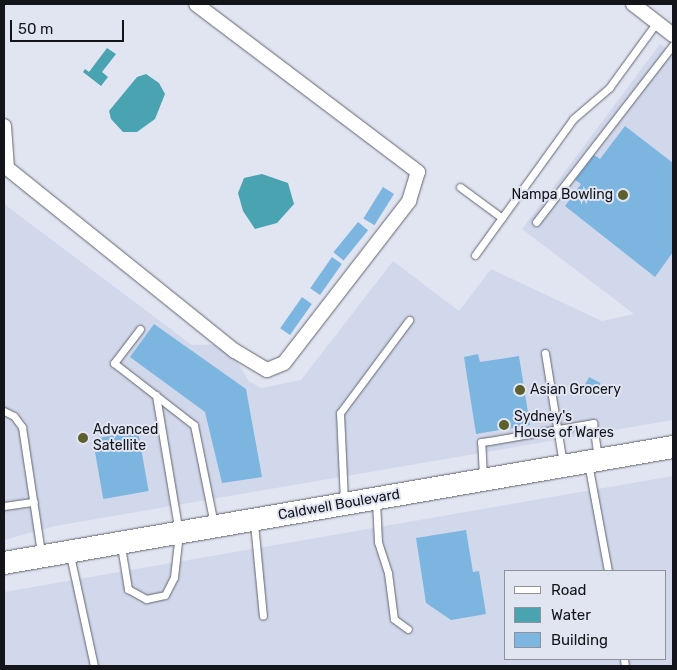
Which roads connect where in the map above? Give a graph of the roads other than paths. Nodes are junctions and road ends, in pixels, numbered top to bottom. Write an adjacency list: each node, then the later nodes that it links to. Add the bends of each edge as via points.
1 (196, 4): 6 (street, via 418,172 408,201 284,362 267,370 235,351 7,168)
2 (633, 4): 3 (street)
3 (657, 22): 4 (street); 8 (lane, via 609,88 573,119)
4 (673, 34)
5 (673, 44): 9 (lane)
6 (4, 126)
7 (460, 187): 8 (lane)
8 (502, 218): 10 (lane)
9 (536, 222)
10 (475, 255)
11 (409, 320): 23 (lane, via 340,414)
12 (140, 329): 14 (lane, via 114,363)
13 (545, 353): 16 (lane)
14 (156, 395): 26 (lane, via 194,425); 27 (lane)
15 (4, 411): 22 (lane, via 14,416 22,427)
16 (557, 429): 18 (lane, via 593,424); 19 (lane); 20 (lane, via 481,442)
17 (673, 447): 18 (main road, Caldwell Boulevard)
18 (593, 461): 19 (main road, Caldwell Boulevard); 32 (lane)
19 (563, 466): 20 (main road, Caldwell Boulevard)
20 (484, 480): 21 (main road, Caldwell Boulevard)
21 (376, 498): 23 (main road, Caldwell Boulevard); 34 (lane, via 378,542 388,573 394,618)
22 (34, 502): 24 (lane); 30 (lane)
23 (344, 504): 25 (main road, Caldwell Boulevard)
24 (4, 506)
25 (253, 520): 26 (main road, Caldwell Boulevard); 33 (lane)
26 (214, 527): 27 (main road, Caldwell Boulevard)
27 (179, 533): 28 (main road, Caldwell Boulevard); 28 (lane, via 174,577 165,594 146,599 128,588)
28 (121, 543): 29 (main road, Caldwell Boulevard)
29 (70, 552): 30 (main road, Caldwell Boulevard); 35 (lane)
30 (42, 557): 31 (main road, Caldwell Boulevard)
31 (4, 563)
32 (608, 570)
33 (263, 616)
34 (408, 629)
35 (94, 666)

